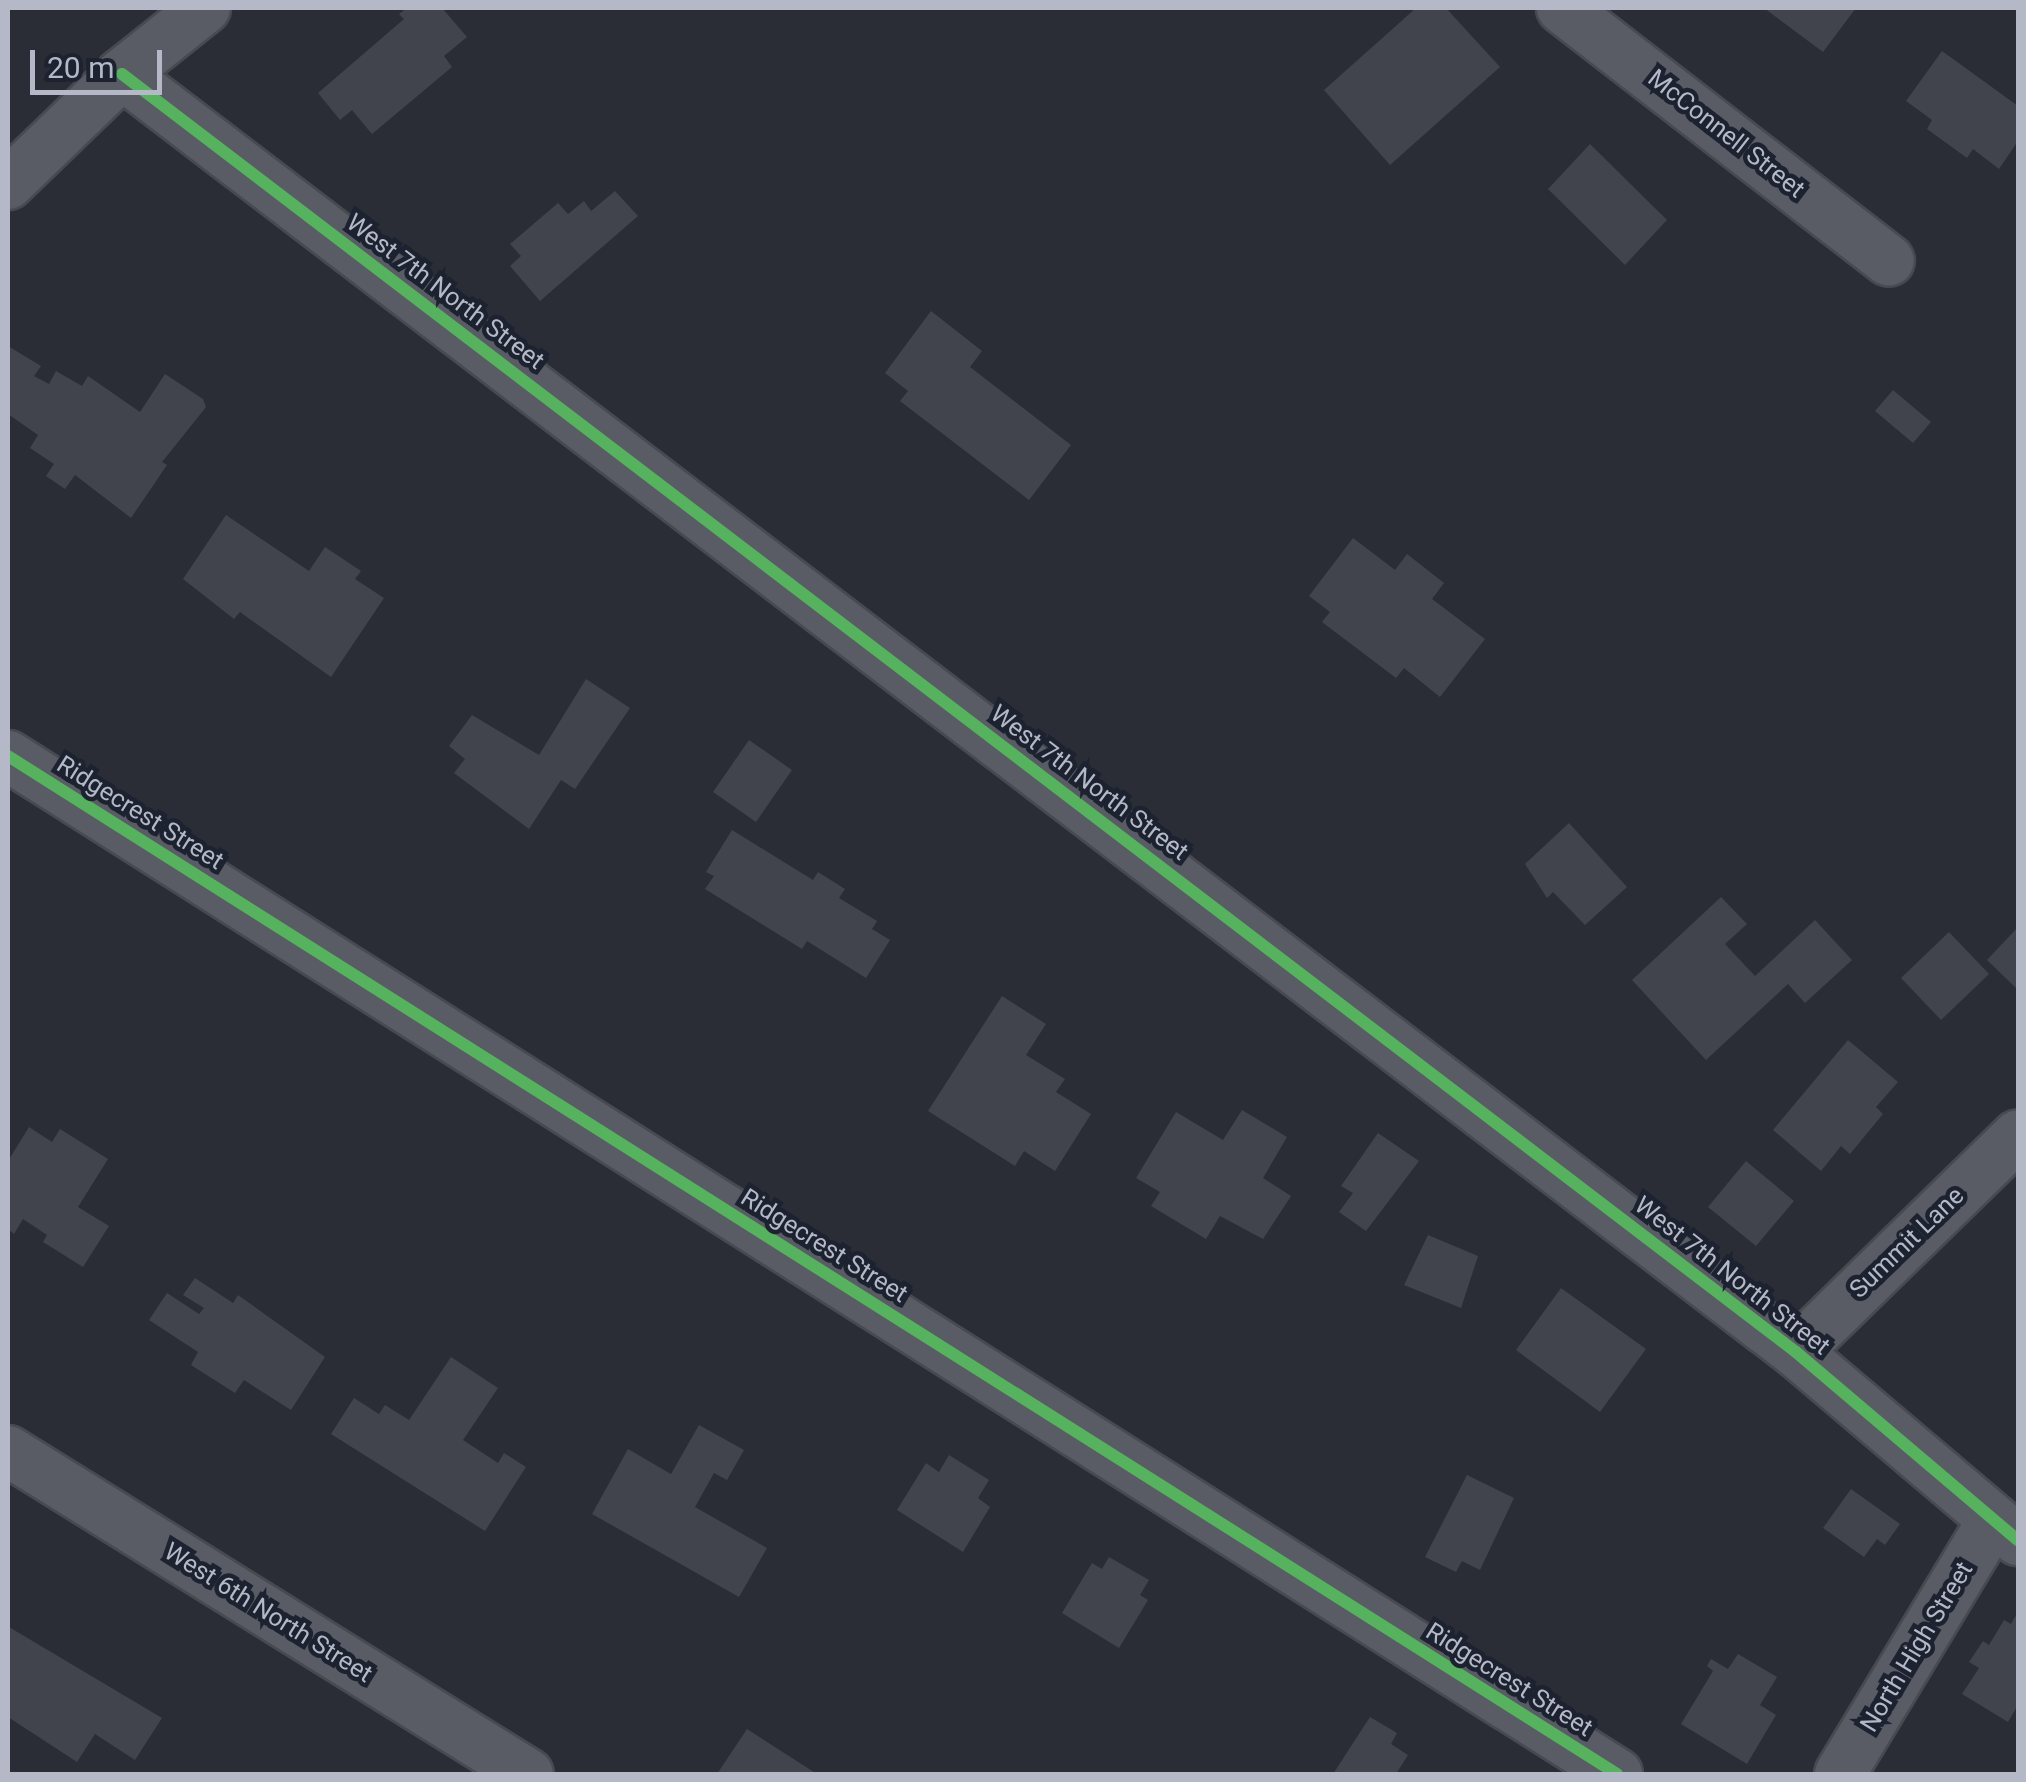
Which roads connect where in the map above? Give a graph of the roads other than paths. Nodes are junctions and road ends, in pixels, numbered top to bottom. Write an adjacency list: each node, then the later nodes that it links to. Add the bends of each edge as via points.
1 (206, 8): 3 (street)
2 (1562, 8): 5 (street, McConnell Street)
3 (122, 74): 4 (street); 8 (street, West 7th North Street)
4 (8, 184)
5 (1889, 262)
6 (8, 756): 12 (street, Ridgecrest Street)
7 (2018, 1134): 8 (street, Summit Lane)
8 (1796, 1352): 10 (street, West 7th North Street)
9 (8, 1451): 11 (street, West 6th North Street)
10 (2006, 1530): 13 (street, North High Street)
11 (528, 1774)
12 (1616, 1774)
13 (1840, 1774)

